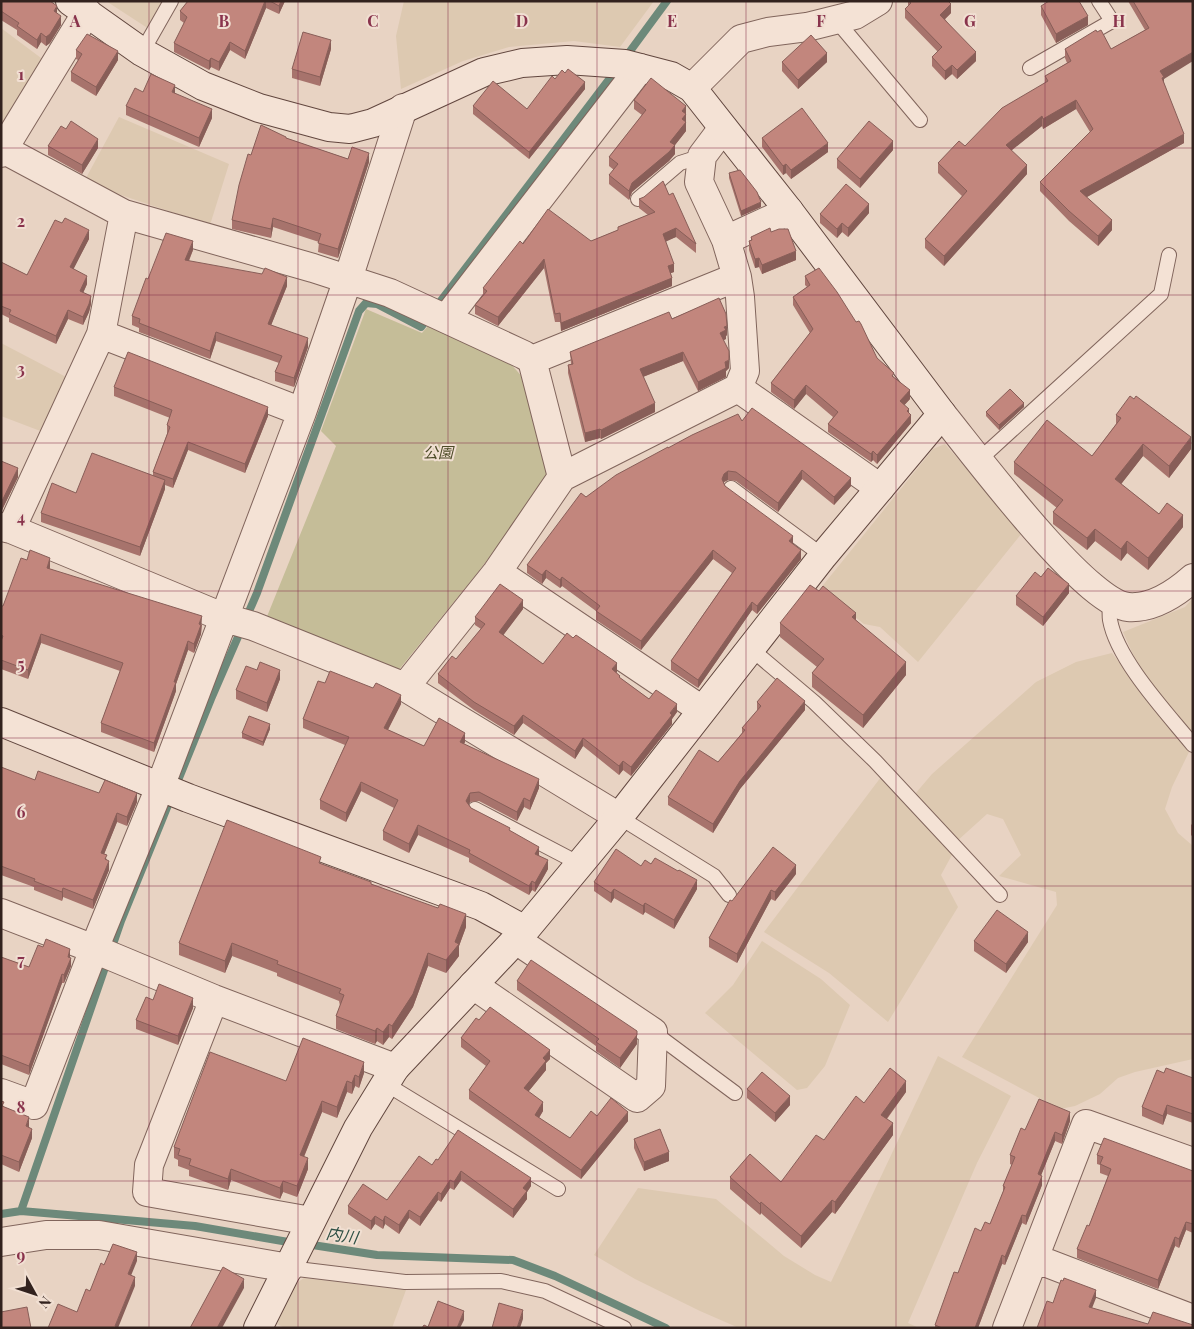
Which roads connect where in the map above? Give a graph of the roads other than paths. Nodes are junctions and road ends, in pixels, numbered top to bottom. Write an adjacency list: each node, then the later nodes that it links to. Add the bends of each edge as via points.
1 (171, 1): 6 (lane)
2 (878, 1): 5 (street, via 855,15)
3 (1099, 1): 8 (lane, via 1112,21)
4 (78, 7): 6 (street); 13 (street)
5 (836, 20): 9 (street, via 741,39); 11 (lane)
6 (142, 52): 10 (street, via 212,89 259,108 328,127 350,129 373,123)
7 (640, 68): 9 (street, via 671,76); 10 (street, via 567,60 522,63 484,72); 22 (street)
8 (1030, 68)
9 (692, 88): 12 (street)
10 (403, 108): 21 (street)
11 (920, 120)
12 (723, 128): 14 (street); 16 (street)
13 (2, 150): 17 (street)
14 (702, 156): 15 (lane, via 680,163); 18 (street, via 699,182)
15 (638, 199)
16 (789, 211): 18 (street); 27 (street)
17 (124, 214): 21 (street); 23 (street)
18 (726, 240): 20 (street)
19 (1169, 255): 28 (lane, via 1161,294)
20 (737, 277): 24 (street); 25 (street, via 745,371)
21 (348, 279): 22 (street, via 390,293); 26 (street)
22 (446, 319): 24 (street)
23 (101, 334): 26 (street); 32 (street)
24 (532, 360): 29 (street)
25 (738, 388): 29 (street); 31 (street)
26 (302, 412): 37 (street)
27 (942, 414): 28 (street); 31 (street)
28 (980, 460): 36 (street, via 1036,530 1089,584)
29 (562, 478): 34 (street)
30 (731, 488): 33 (lane)
31 (880, 488): 33 (street)
32 (6, 528): 37 (street)
33 (823, 556): 38 (street)
34 (497, 572): 39 (street); 40 (street)
35 (1193, 578): 36 (street, via 1151,604 1128,606)
36 (1110, 600): 42 (lane, via 1110,619 1117,644 1131,668)
37 (225, 618): 39 (street, via 254,626); 43 (street)
38 (751, 649): 40 (street); 48 (lane, via 814,702 875,761)
39 (404, 687): 45 (street)
40 (702, 710): 45 (street)
41 (1, 722): 43 (street)
42 (1193, 745)
43 (160, 787): 50 (street, via 480,906); 51 (street)
44 (475, 808): 46 (lane)
45 (619, 817): 46 (street); 47 (lane, via 714,876)
46 (580, 864): 50 (street)
47 (729, 895)
48 (1000, 895)
49 (1, 913): 51 (street)
50 (521, 935): 52 (street); 54 (street)
51 (94, 949): 53 (street); 56 (street, via 34,1105)
52 (473, 985): 54 (street, via 637,1098 651,1086); 55 (street)
53 (214, 998): 55 (street); 60 (street, via 149,1165 147,1192)
54 (652, 1032): 57 (lane)
55 (390, 1076): 59 (lane); 60 (street, via 358,1128)
56 (1, 1092)
57 (736, 1093)
58 (1193, 1162): 62 (street, via 1086,1124)
59 (558, 1190)
60 (310, 1222): 63 (street)
61 (1, 1242): 63 (street, via 46,1235 98,1236)
62 (1034, 1258): 64 (street); 67 (street)
63 (288, 1268): 65 (street); 66 (lane, via 405,1282 501,1281 545,1291)
64 (1193, 1319)
65 (264, 1326)
66 (624, 1328)
67 (1007, 1328)

